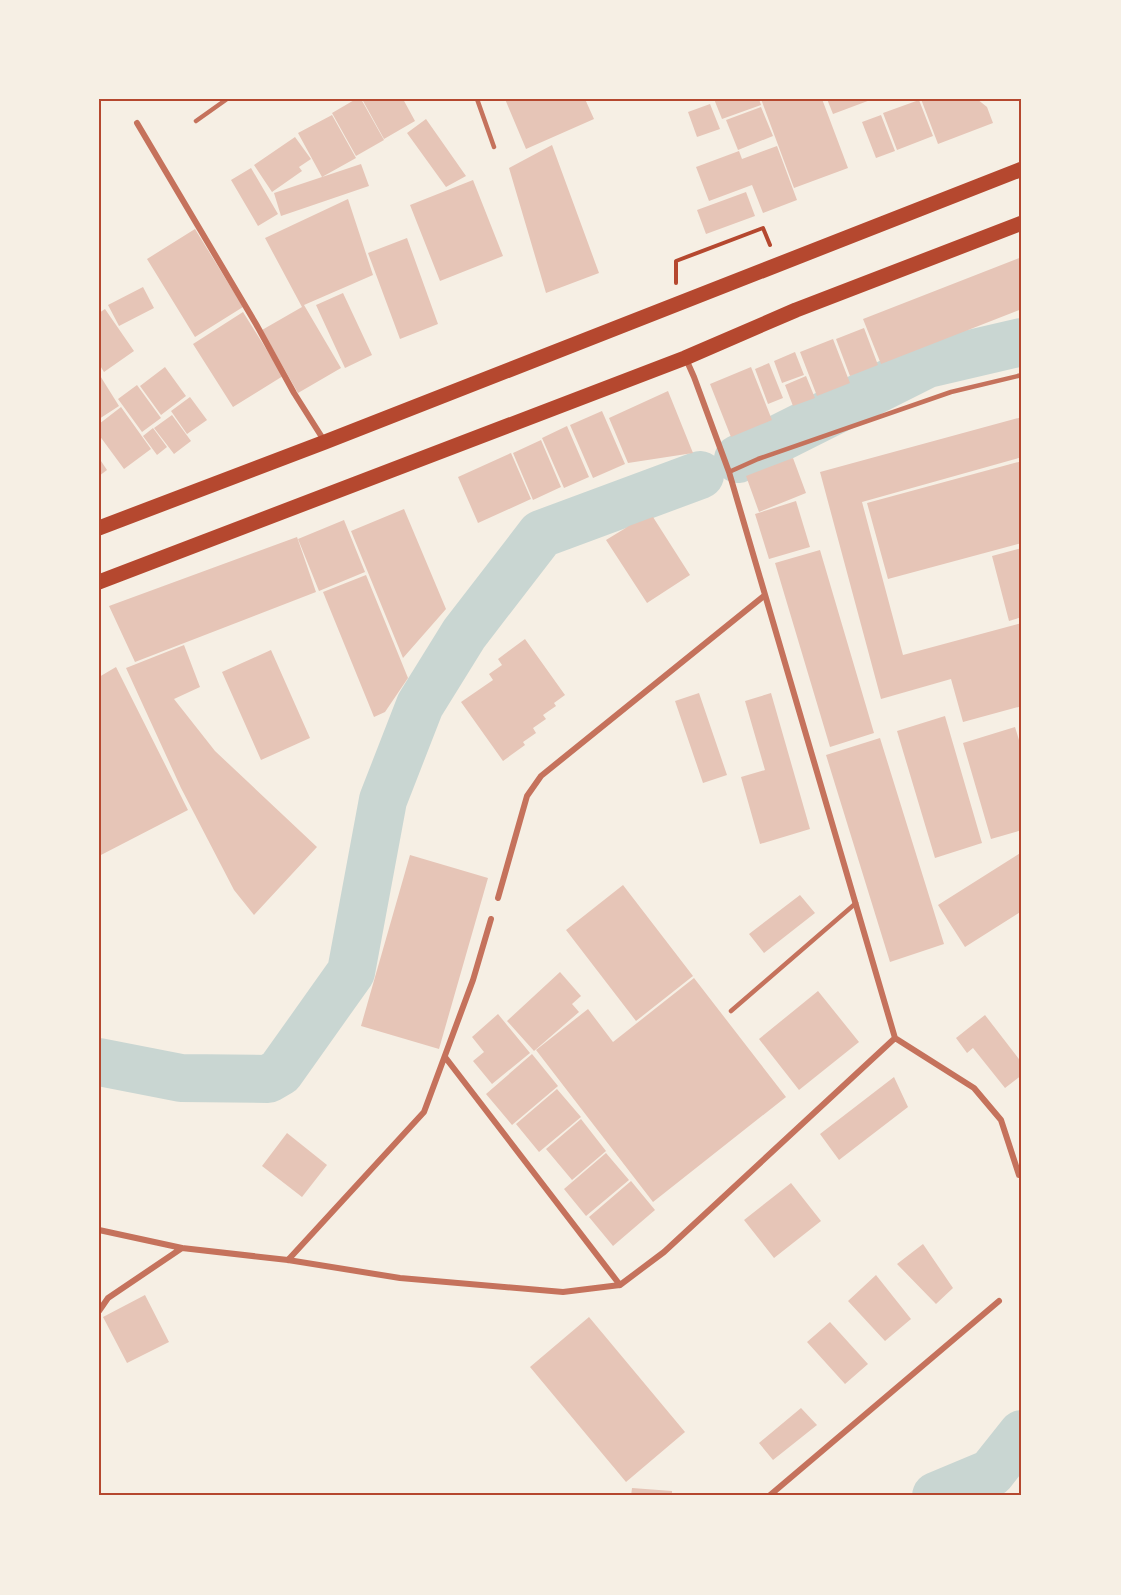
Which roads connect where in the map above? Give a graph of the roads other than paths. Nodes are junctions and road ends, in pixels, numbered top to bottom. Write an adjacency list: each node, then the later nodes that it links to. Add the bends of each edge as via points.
1 (227, 99): 3 (lane)
2 (477, 99): 5 (lane)
3 (196, 121)
4 (137, 123): 10 (street)
5 (494, 147)
6 (1022, 169): 10 (main road)
7 (1022, 223): 8 (main road, via 796,310)
8 (685, 358): 11 (street); 13 (main road)
9 (1022, 375): 11 (lane, via 951,392)
10 (325, 442): 12 (main road)
11 (729, 472): 14 (street)
12 (99, 528)
13 (99, 582)
14 (765, 595): 15 (street, via 541,776 527,796); 16 (street)
15 (498, 898)
16 (856, 903): 18 (lane); 19 (street)
17 (491, 919): 20 (street)
18 (731, 1011)
19 (895, 1038): 21 (street, via 974,1088 1001,1120); 25 (street, via 664,1252)
20 (445, 1057): 24 (street, via 424,1112); 25 (street)
21 (1019, 1175)
22 (99, 1230): 23 (street)
23 (182, 1248): 24 (street); 27 (street, via 108,1298)
24 (288, 1260): 25 (street, via 400,1278 563,1293)
25 (620, 1285)
26 (999, 1301): 28 (street)
27 (99, 1311)
28 (769, 1496)

